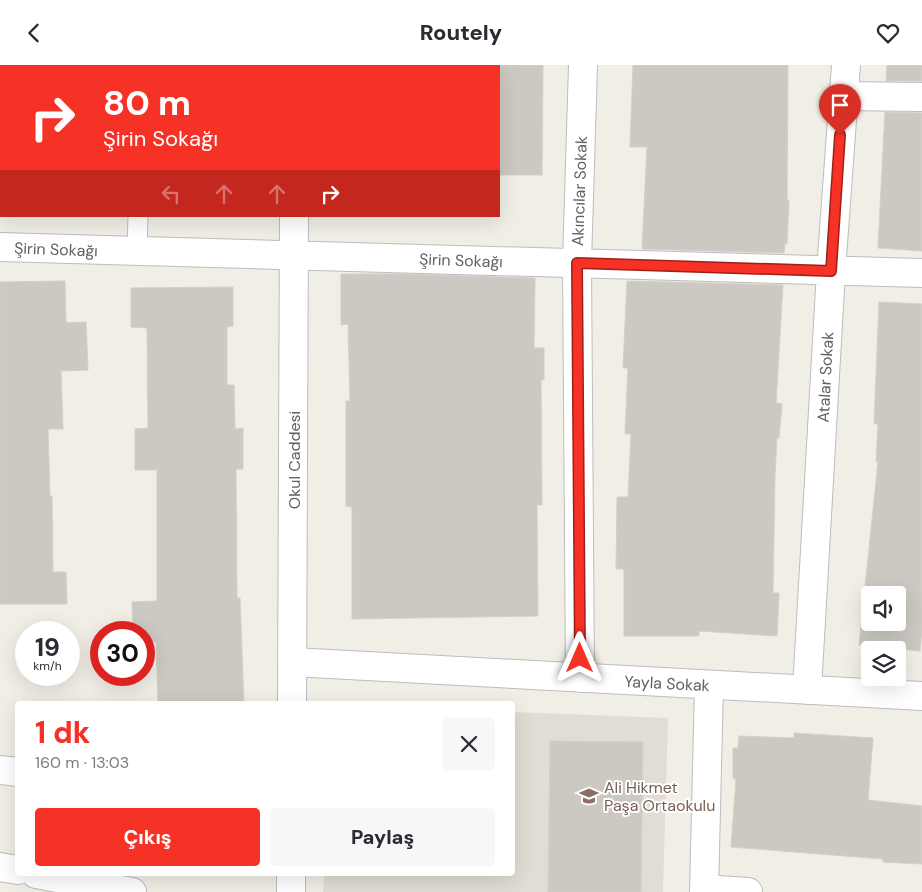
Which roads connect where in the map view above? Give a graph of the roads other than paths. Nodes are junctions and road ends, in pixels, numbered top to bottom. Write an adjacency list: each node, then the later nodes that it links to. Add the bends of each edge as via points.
1 (583, 65): 10 (street, Akıncılar Sokak)
2 (846, 65): 3 (street, Atalar Sokak)
3 (843, 95): 4 (street); 11 (street, Atalar Sokak)
4 (922, 97)
5 (138, 217): 8 (lane)
6 (294, 217): 9 (street, Okul Caddesi)
7 (0, 247): 8 (street, Şirin Sokağı)
8 (137, 251): 9 (street, Şirin Sokağı)
9 (295, 255): 10 (street, Şirin Sokağı); 13 (street, Okul Caddesi)
10 (577, 263): 11 (street, Şirin Sokağı); 14 (street, Akıncılar Sokak)
11 (831, 271): 12 (street, Şirin Sokağı); 16 (street, Atalar Sokak)
12 (922, 273)
13 (293, 662): 14 (street, Yayla Sokak); 18 (street, Okul Caddesi)
14 (580, 678): 15 (street, Yayla Sokak)
15 (709, 685): 16 (street, Yayla Sokak); 25 (street)
16 (807, 690): 17 (street, Yayla Sokak)
17 (922, 696)
18 (292, 701)
19 (0, 770): 20 (street)
20 (15, 772)
21 (0, 867): 22 (street)
22 (15, 870)
23 (47, 876): 26 (street)
24 (291, 876): 27 (street)
25 (704, 891): 28 (street)
26 (132, 892)
27 (291, 892)
28 (748, 892)

